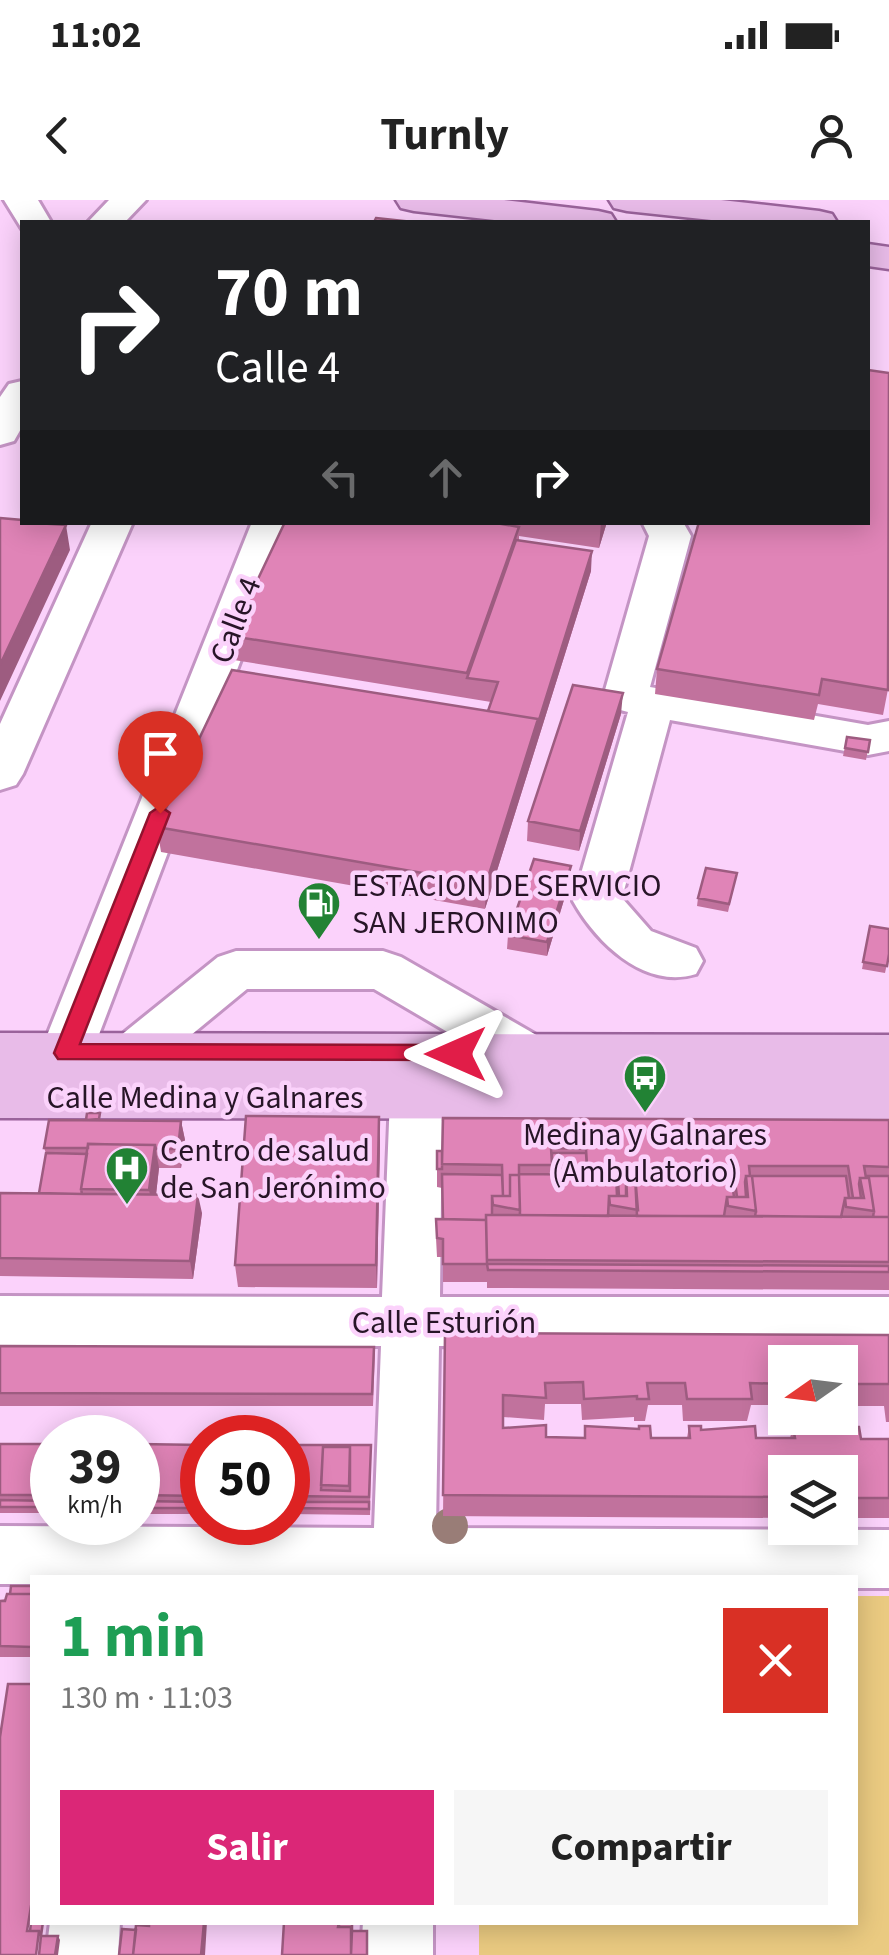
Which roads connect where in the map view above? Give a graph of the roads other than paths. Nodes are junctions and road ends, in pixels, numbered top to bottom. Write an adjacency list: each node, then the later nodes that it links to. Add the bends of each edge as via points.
1 (129, 200): 5 (street)
2 (414, 200): 6 (main road)
3 (627, 200): 4 (main road)
4 (726, 206): 7 (main road)
5 (105, 220)
6 (581, 220)
7 (807, 220)
8 (20, 398): 9 (street)
9 (9, 430)
10 (113, 525): 15 (street)
11 (273, 525): 17 (street, Calle 4, via 233,678)
12 (664, 525): 13 (street, via 670,536 625,697)
13 (653, 702): 14 (street, via 868,740); 16 (street, via 597,901 632,944)
14 (889, 736)
15 (0, 774)
16 (678, 961)
17 (66, 1053): 18 (main road, Calle Medina y Galnares); 19 (main road, Calle Medina y Galnares)
18 (0, 1054)
19 (132, 1054): 20 (main road, Calle Medina y Galnares); 20 (street, via 236,970 384,970)
20 (527, 1054): 21 (main road, Calle Medina y Galnares)
21 (889, 1056)
22 (0, 1096): 24 (main road, Calle Medina y Galnares)
23 (889, 1097): 24 (main road, Calle Medina y Galnares)
24 (416, 1098): 26 (street)
25 (0, 1321): 26 (street, Calle Esturión)
26 (408, 1322): 27 (street, Calle Esturión); 31 (street)
27 (889, 1322)
28 (0, 1555): 30 (street)
29 (889, 1559): 31 (street)
30 (127, 1566): 31 (street)
31 (404, 1567)
32 (86, 1925): 34 (street)
33 (398, 1925): 35 (street)
34 (82, 1955)
35 (397, 1955)

